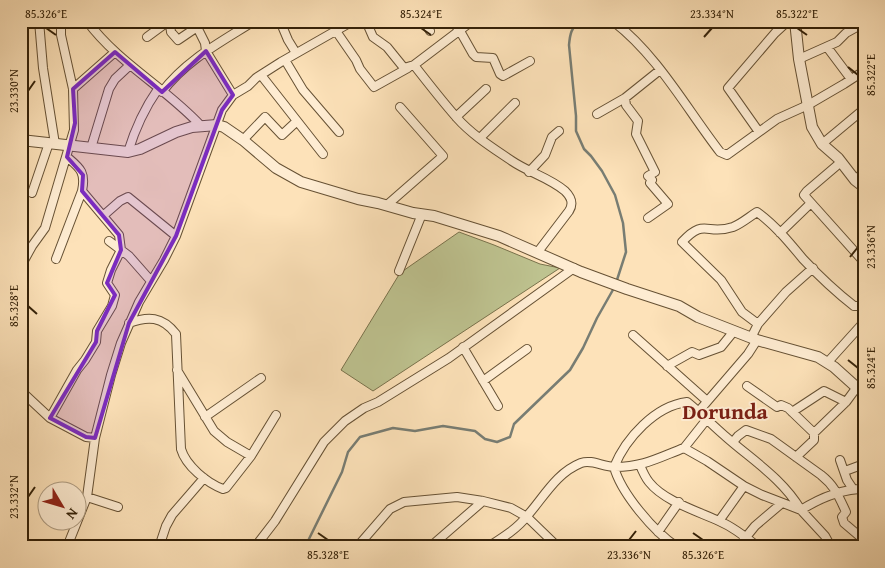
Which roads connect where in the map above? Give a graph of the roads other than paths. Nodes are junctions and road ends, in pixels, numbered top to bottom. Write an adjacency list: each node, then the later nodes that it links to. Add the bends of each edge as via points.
1 (39, 21): 55 (street)
2 (63, 21): 35 (street, via 61,34)
3 (206, 21): 17 (street)
4 (254, 21): 24 (street)
5 (280, 21): 25 (street)
6 (331, 21): 18 (street)
7 (353, 21): 18 (street)
8 (366, 21): 30 (street, via 373,37 388,47 404,68)
9 (424, 21): 19 (street)
10 (452, 21): 20 (street)
11 (472, 21): 20 (street)
12 (788, 21): 51 (street, via 728,88)
13 (795, 21): 26 (street)
14 (88, 22): 23 (street)
15 (614, 22): 31 (street)
16 (864, 23): 22 (street)
17 (195, 24): 21 (street, via 178,40 170,24 166,23); 24 (street)
18 (336, 31): 25 (street); 30 (street, via 374,87)
19 (430, 31)
20 (460, 31): 28 (street, via 472,54 493,58 503,76); 30 (street)
21 (147, 36)
22 (827, 47): 26 (street); 34 (street)
23 (115, 52): 29 (street); 35 (street)
24 (206, 52): 37 (street); 38 (street)
25 (296, 53): 27 (street)
26 (799, 59): 41 (street)
27 (285, 60): 33 (street); 50 (street, via 303,90)
28 (530, 61)
29 (130, 65): 37 (street); 58 (street, via 109,89)
30 (411, 66): 45 (street)
31 (660, 70): 39 (street); 51 (street, via 720,152 727,155)
32 (864, 71): 34 (street)
33 (260, 75): 38 (street); 46 (street)
34 (852, 79): 41 (street)
35 (73, 89): 57 (street, via 75,123)
36 (486, 89): 45 (street)
37 (160, 91): 48 (street); 59 (street, via 147,104)
38 (233, 95): 47 (street, via 222,110)
39 (625, 98): 44 (street); 73 (street, via 626,105 638,121 636,134 656,172 648,176 652,180 650,182 668,204)
40 (515, 104): 52 (street)
41 (808, 104): 51 (street); 56 (street, via 812,127)
42 (400, 107): 70 (street, via 443,156)
43 (864, 109): 56 (street)
44 (597, 114)
45 (456, 117): 52 (street)
46 (297, 121): 53 (street, via 282,134 265,117); 60 (street)
47 (218, 125): 48 (street); 53 (street); 75 (street)
48 (202, 126): 59 (street, via 176,132)
49 (559, 131): 63 (street)
50 (339, 132)
51 (759, 132)
52 (480, 138): 63 (street)
53 (244, 140): 70 (street, via 264,158 301,182)
54 (23, 143): 55 (street)
55 (52, 143): 57 (street); 68 (street)
56 (822, 144): 62 (street)
57 (70, 146): 58 (street); 61 (street)
58 (91, 148): 59 (street)
59 (128, 152)
60 (322, 154)
61 (66, 157): 67 (street, via 83,175); 81 (street, via 45,228)
62 (842, 162): 65 (street); 69 (street, via 807,191 804,195)
63 (529, 172): 78 (street, via 552,182 572,200 569,211)
64 (864, 172): 65 (street)
65 (855, 180): 66 (street)
66 (864, 187)
67 (82, 190): 72 (street); 79 (street)
68 (32, 193)
69 (811, 203): 74 (street); 80 (street)
70 (387, 205): 71 (street)
71 (422, 214): 78 (street, via 499,236); 84 (street)
72 (104, 215): 75 (street, via 128,197); 77 (street, via 119,235)
73 (648, 218)
74 (780, 233): 83 (street); 90 (street, via 757,212 735,226 715,231 702,227 694,230 682,242 721,280 742,312)
75 (176, 236): 85 (street)
76 (109, 241): 77 (street)
77 (121, 250): 85 (street); 111 (street, via 107,283 115,295 112,306 97,331 96,342)
78 (537, 252): 82 (street)
79 (56, 258)
80 (864, 262)
81 (21, 266)
82 (574, 268): 91 (street, via 679,306); 94 (street)
83 (813, 268): 86 (street, via 843,298 854,306); 90 (street)
84 (399, 271)
85 (151, 281): 89 (street)
86 (861, 303): 87 (street)
87 (864, 314)
88 (864, 322): 96 (street)
89 (129, 323): 98 (street, via 143,317 170,326 176,334); 114 (street, via 111,375)
90 (758, 324): 93 (street)
91 (734, 331): 93 (street); 97 (street, via 721,347 699,355 692,352)
92 (633, 335): 97 (street)
93 (754, 339): 96 (street, via 818,357); 104 (street, via 748,354)
94 (463, 347): 100 (street); 142 (street, via 345,421 324,442)
95 (527, 349): 100 (street)
96 (827, 363): 102 (street)
97 (667, 366): 104 (street)
98 (177, 370): 110 (street); 124 (street, via 181,449 185,459)
99 (261, 378): 110 (street)
100 (483, 381): 106 (street)
101 (747, 386): 108 (street, via 777,407 781,405)
102 (861, 390): 105 (street)
103 (21, 391): 111 (street)
104 (707, 401): 107 (street)
105 (846, 402): 108 (street, via 824,391); 113 (street)
106 (498, 406)
107 (699, 410): 112 (street); 122 (street, via 687,402 661,412 637,432 619,454)
108 (792, 412): 113 (street)
109 (276, 415): 117 (street)
110 (206, 417): 117 (street, via 220,437)
111 (50, 418): 114 (street, via 86,437)
112 (707, 419): 115 (street); 116 (street)
113 (814, 433): 118 (street, via 814,440)
114 (95, 438): 128 (street)
115 (733, 442): 118 (street, via 746,430 771,439); 135 (street, via 768,471)
116 (684, 448): 121 (street); 125 (street)
117 (250, 456): 124 (street, via 223,489)
118 (796, 457): 129 (street, via 829,481)
119 (840, 460): 123 (street)
120 (864, 464): 123 (street)
121 (640, 465): 122 (street); 132 (street, via 647,480 662,495)
122 (614, 467): 136 (street, via 588,461 576,466 553,484); 139 (street, via 621,484)
123 (845, 471): 126 (street)
124 (204, 478): 144 (street, via 172,515)
125 (744, 486): 133 (street); 137 (street)
126 (853, 489): 127 (street); 129 (street)
127 (864, 489)
128 (88, 490)
129 (837, 493): 135 (street, via 816,500); 141 (street, via 846,512 842,517 844,523)
130 (88, 497): 134 (street)
131 (483, 501): 136 (street, via 512,508); 145 (street, via 445,497 404,502 390,509); 146 (street)
132 (679, 502): 137 (street); 139 (street)
133 (782, 503): 135 (street); 140 (street)
134 (118, 506)
135 (801, 510): 152 (street)
136 (527, 517): 147 (street); 148 (street)
137 (719, 521): 140 (street)
138 (74, 530): 143 (street)
139 (658, 532): 149 (street)
140 (746, 537): 150 (street); 151 (street)
141 (864, 540)
142 (257, 546)
143 (68, 547)
144 (159, 547)
145 (358, 547)
146 (430, 547)
147 (488, 547)
148 (558, 547)
149 (677, 547)
150 (738, 547)
151 (758, 547)
152 (831, 547)

